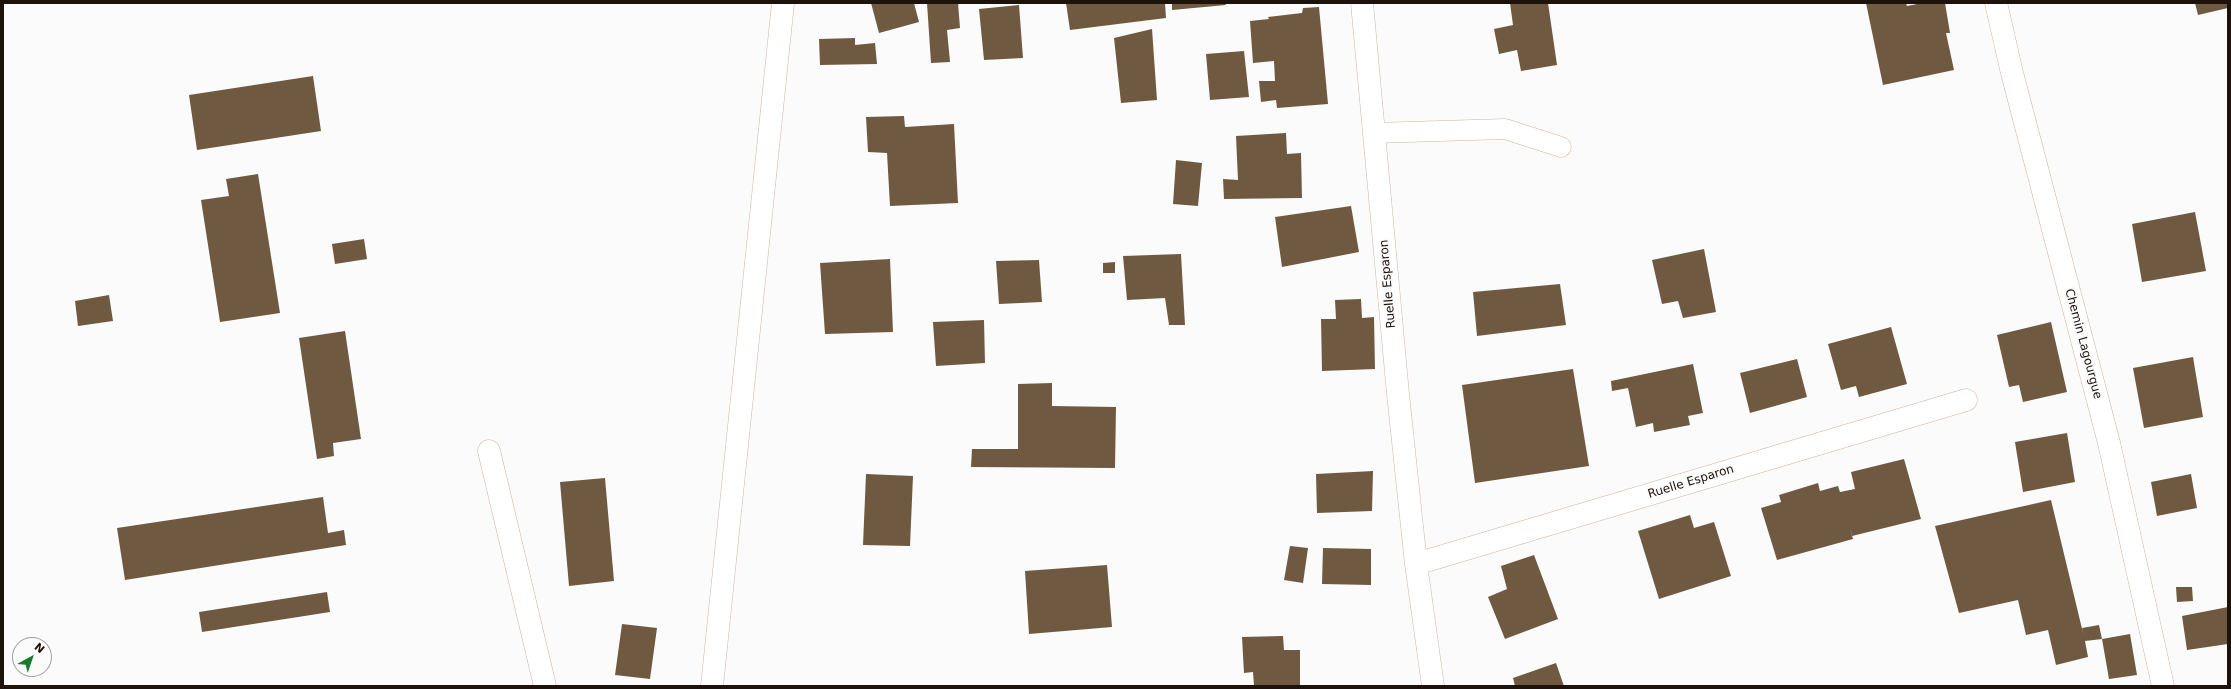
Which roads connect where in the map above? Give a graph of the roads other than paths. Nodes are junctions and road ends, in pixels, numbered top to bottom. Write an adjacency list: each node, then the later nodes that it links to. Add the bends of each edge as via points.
1 (783, 3): 10 (street)
2 (1362, 3): 4 (street, Ruelle Esparon)
3 (1996, 3): 12 (street, Chemin Lagourgue, via 2109,443)
4 (1374, 133): 5 (lane, via 1505,129); 8 (street, Ruelle Esparon)
5 (1561, 147)
6 (1966, 400): 8 (street, Ruelle Esparon)
7 (489, 451): 9 (street)
8 (1416, 564): 11 (street, Ruelle Esparon)
9 (545, 686)
10 (712, 686)
11 (1433, 686)
12 (2163, 686)

